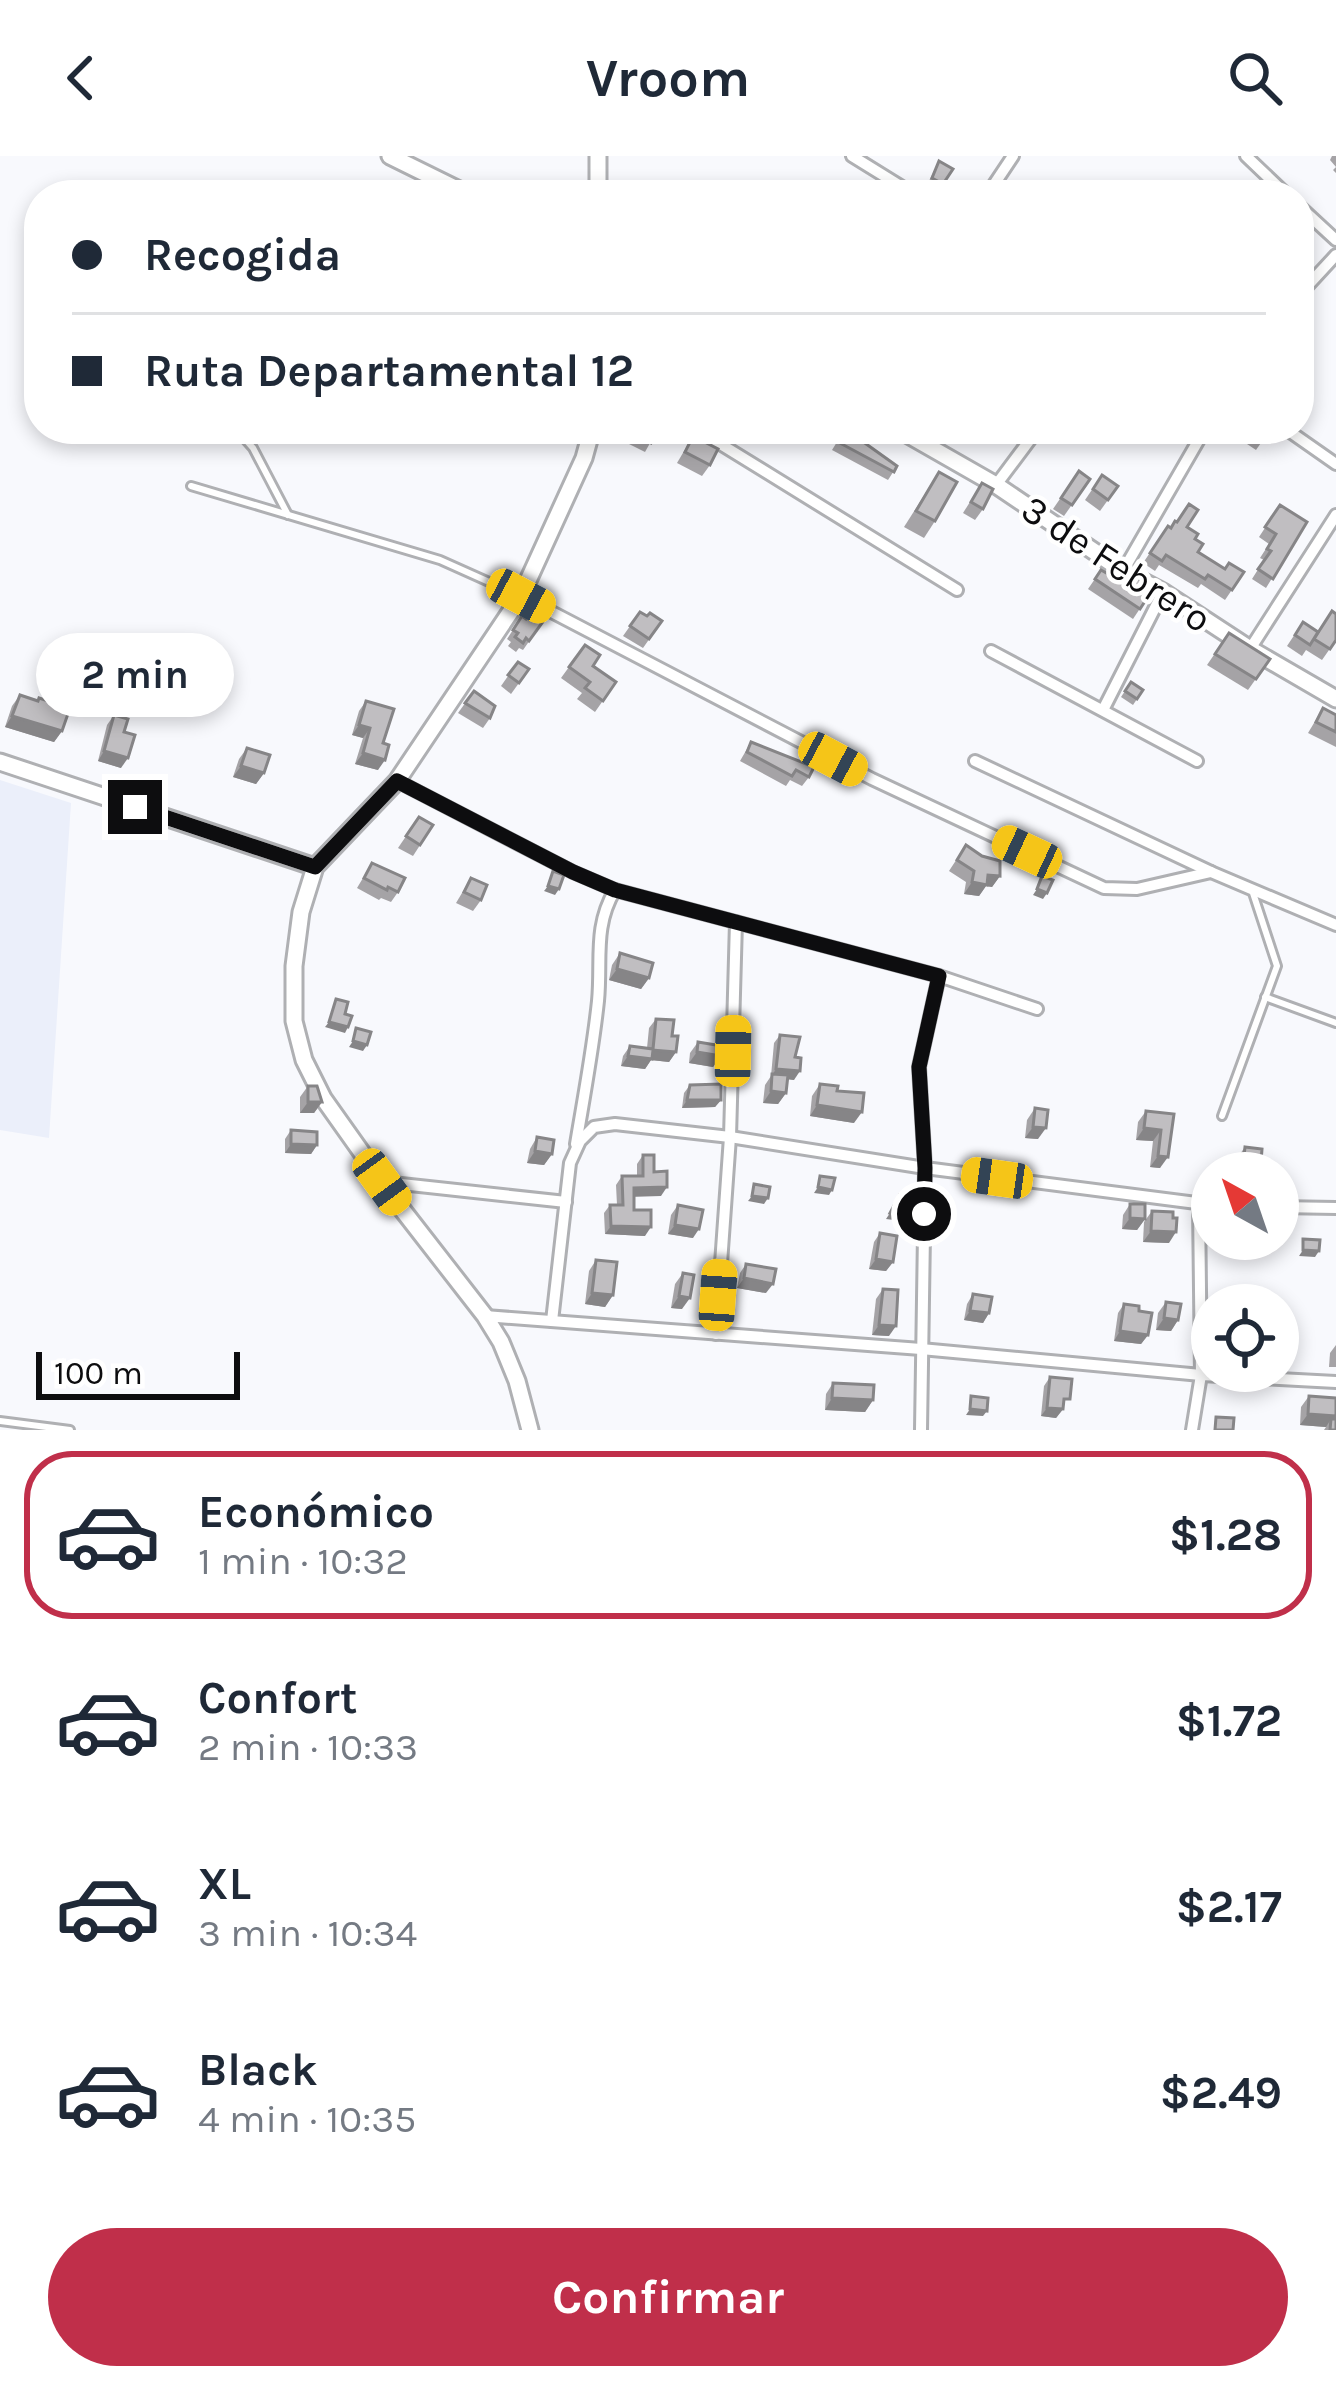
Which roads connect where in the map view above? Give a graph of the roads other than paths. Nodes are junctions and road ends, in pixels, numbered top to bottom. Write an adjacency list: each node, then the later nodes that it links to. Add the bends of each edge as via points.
1 (390, 156): 4 (main road)
2 (852, 156): 5 (street)
3 (1246, 156): 6 (street)
4 (439, 180)
5 (891, 180)
6 (1272, 180)
7 (1336, 254): 8 (street)
8 (1314, 278)
9 (249, 444): 19 (lane)
10 (587, 444): 24 (main road)
11 (720, 444): 22 (street)
12 (925, 444): 17 (main road, 3 de Febrero)
13 (1027, 444): 17 (street)
14 (1196, 444): 21 (street)
15 (1307, 444): 16 (street)
16 (1336, 464)
17 (996, 484): 21 (main road, 3 de Febrero)
18 (191, 486): 19 (lane)
19 (288, 515): 24 (lane, via 440,560)
20 (1336, 515): 25 (street)
21 (1123, 571): 23 (main road, 3 de Febrero)
22 (957, 590)
23 (1162, 592): 25 (main road, 3 de Febrero); 28 (street)
24 (521, 596): 32 (main road); 34 (street, via 872,779 1105,888)
25 (1250, 649): 27 (main road, 3 de Febrero)
26 (991, 651): 28 (street)
27 (1336, 699)
28 (1103, 710): 30 (street)
29 (975, 761): 34 (street)
30 (1198, 761)
31 (0, 762): 33 (main road)
32 (397, 781): 33 (main road); 35 (street)
33 (315, 867): 47 (main road, via 296,948 294,1022 323,1098)
34 (1211, 872): 36 (street)
35 (615, 890): 37 (street); 45 (street, via 600,923 598,1000)
36 (1252, 890): 38 (street); 40 (lane, via 1277,966)
37 (736, 922): 39 (street); 44 (street)
38 (1335, 923)
39 (939, 976): 41 (street); 46 (street, via 919,1067)
40 (1265, 997): 42 (lane); 43 (lane)
41 (1036, 1009)
42 (1336, 1023)
43 (1222, 1116)
44 (730, 1137): 45 (street, via 615,1124 594,1127); 46 (street); 54 (street)
45 (575, 1153): 48 (street)
46 (925, 1168): 49 (street); 55 (street)
47 (382, 1182): 48 (street); 52 (main road)
48 (566, 1202): 53 (street)
49 (1191, 1203)
50 (1299, 1207): 51 (street)
51 (1336, 1208)
52 (485, 1316): 53 (street); 62 (main road)
53 (552, 1321): 54 (street)
54 (716, 1334): 55 (street)
55 (921, 1349): 56 (street); 63 (street)
56 (1191, 1374)
57 (1299, 1380): 58 (street)
58 (1336, 1382)
59 (1198, 1392): 64 (street)
60 (0, 1421): 61 (lane)
61 (70, 1430)
62 (530, 1430)
63 (921, 1430)
64 (1192, 1430)

